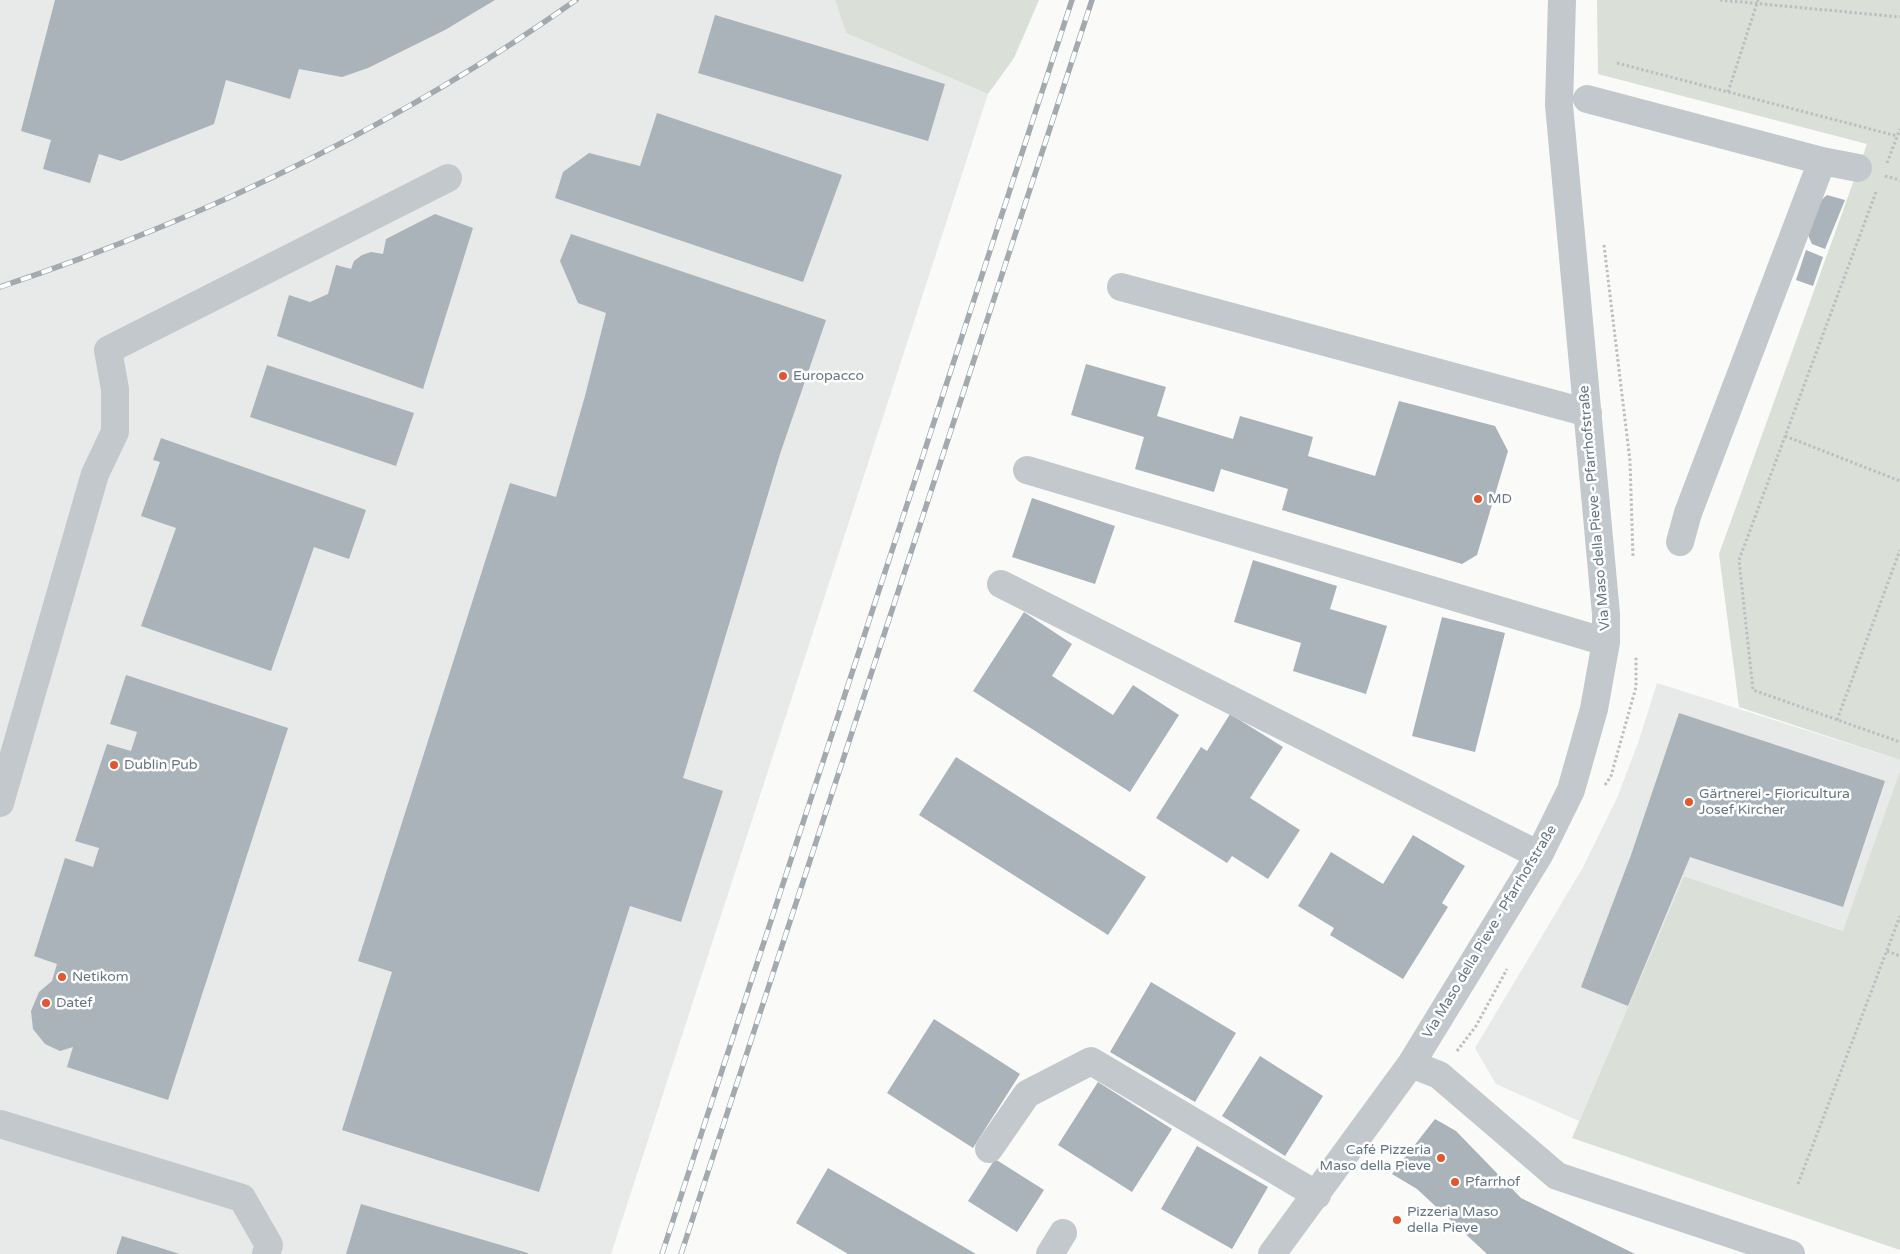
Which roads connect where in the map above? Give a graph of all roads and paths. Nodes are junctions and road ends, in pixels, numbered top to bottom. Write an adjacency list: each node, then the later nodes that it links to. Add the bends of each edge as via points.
1 (1720, 0): 3 (path)
2 (1556, 1): 14 (street, Via Maso della Pieve - Pfarrhofstraße, via 1560,105)
3 (1757, 2): 4 (path); 6 (path)
4 (1900, 17)
5 (1617, 63): 6 (path)
6 (1728, 92): 9 (path)
7 (1587, 99): 10 (street)
8 (1900, 129): 9 (path)
9 (1897, 136): 11 (path)
10 (1822, 161): 11 (street); 18 (street, via 1688,513)
11 (1873, 176): 15 (path)
12 (448, 178): 24 (street, via 108,350 115,389 115,432 96,474)
13 (1121, 287): 14 (street)
14 (1588, 413): 21 (street, Via Maso della Pieve - Pfarrhofstraße)
15 (1785, 436): 17 (path); 22 (path, via 1739,560 1752,690)
16 (1028, 470): 21 (street)
17 (1900, 481)
18 (1680, 542)
19 (1900, 550): 22 (path)
20 (1001, 584): 25 (street)
21 (1606, 642): 25 (street, Via Maso della Pieve - Pfarrhofstraße, via 1594,708 1571,790)
22 (1837, 720): 23 (path)
23 (1900, 742)
24 (0, 803)
25 (1539, 855): 29 (street, Via Maso della Pieve - Pfarrhofstraße)
26 (1900, 916): 27 (path)
27 (1887, 951): 28 (path); 32 (path)
28 (1900, 956)
29 (1411, 1064): 33 (street, Via Maso della Pieve - Pfarrhofstraße); 36 (street, via 1439,1075 1557,1176)
30 (0, 1124): 34 (street, via 242,1198 268,1245)
31 (989, 1149): 33 (street, via 1028,1094 1091,1061)
32 (1798, 1184)
33 (1317, 1194): 35 (street, Via Maso della Pieve - Pfarrhofstraße)
34 (266, 1254)
35 (1272, 1254)
36 (1791, 1254)

